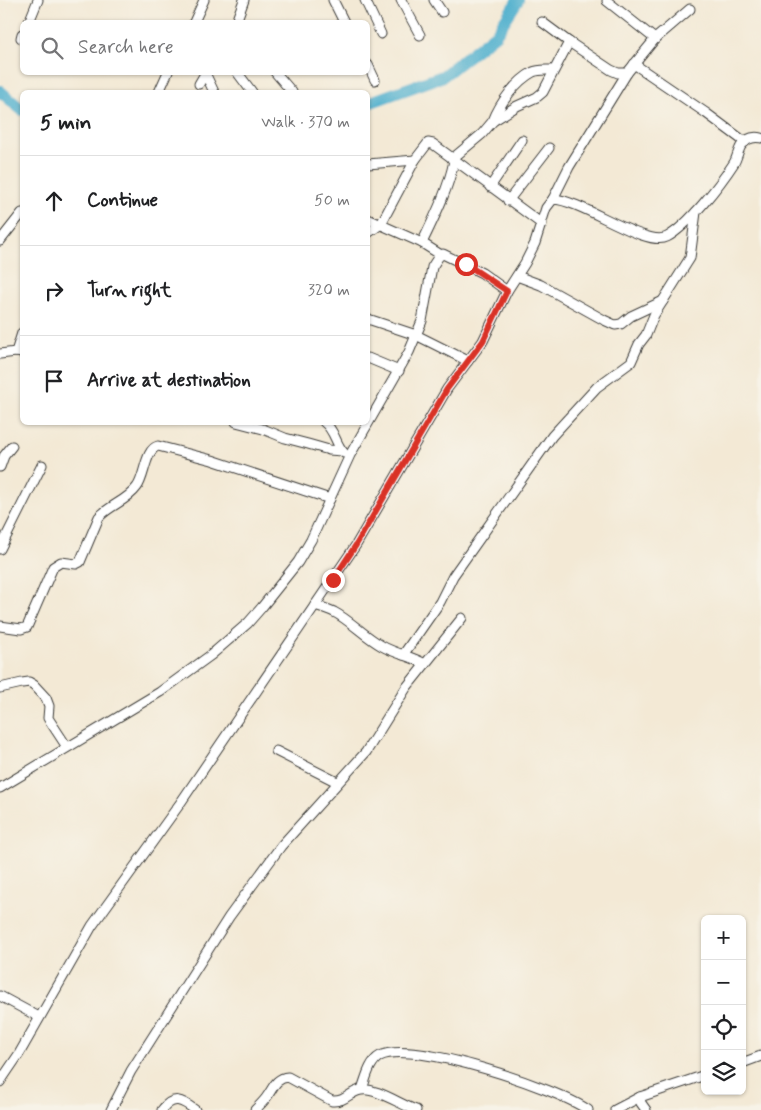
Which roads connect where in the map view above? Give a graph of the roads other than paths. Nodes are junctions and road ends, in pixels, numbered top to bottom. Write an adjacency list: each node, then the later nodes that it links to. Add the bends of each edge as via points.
1 (38, 0): 11 (street)
2 (204, 0): 12 (street)
3 (244, 0): 13 (street)
4 (333, 0): 14 (street)
5 (365, 0): 16 (street)
6 (401, 0): 17 (street)
7 (434, 0): 10 (street)
8 (607, 1): 18 (street)
9 (690, 9): 18 (street)
10 (442, 12)
11 (30, 20)
12 (195, 20)
13 (237, 20)
14 (343, 20)
15 (542, 22): 19 (street)
16 (381, 34)
17 (420, 34)
18 (655, 39): 20 (street)
19 (569, 42): 22 (street); 23 (street, via 611,70)
20 (634, 64): 23 (street); 38 (street)
21 (370, 69): 29 (street)
22 (553, 70): 35 (street, via 537,97); 35 (street, via 533,72 522,81 501,103)
23 (627, 73): 44 (street)
24 (167, 75): 31 (street)
25 (204, 75): 30 (street)
26 (206, 75): 32 (street)
27 (239, 75): 33 (street)
28 (278, 75): 34 (street)
29 (375, 80)
30 (199, 84)
31 (160, 90)
32 (213, 90)
33 (250, 90)
34 (290, 90)
35 (493, 121): 41 (street)
36 (761, 138): 38 (street, via 750,138)
37 (522, 140): 43 (street)
38 (745, 142): 46 (street)
39 (549, 148): 45 (street)
40 (415, 160): 41 (street, via 428,143); 42 (street); 49 (street)
41 (453, 160): 43 (street); 53 (street, via 445,195)
42 (370, 164)
43 (490, 187): 45 (street)
44 (553, 199): 46 (street, via 583,208 641,235 660,239 671,234); 50 (street, via 546,208)
45 (508, 200): 50 (street)
46 (696, 212): 57 (street, via 690,258)
47 (20, 216): 52 (street)
48 (370, 220): 49 (street)
49 (381, 224): 51 (street); 53 (street)
50 (542, 224): 55 (street)
51 (370, 232)
52 (0, 241)
53 (422, 243): 54 (street)
54 (441, 254): 56 (street, via 466,264); 59 (street, via 432,267)
55 (517, 276): 56 (street); 57 (street, via 615,324 621,324)
56 (507, 291): 63 (street, via 483,341)
57 (663, 301): 78 (street, via 631,362 597,387 552,436 453,576 440,602)
58 (370, 320): 59 (street)
59 (416, 336): 63 (street); 64 (street)
60 (19, 353): 61 (street)
61 (0, 354)
62 (370, 359): 64 (street)
63 (468, 362): 75 (street, via 447,389 356,545)
64 (399, 371): 65 (street)
65 (370, 416)
66 (248, 425): 70 (street)
67 (327, 425): 70 (street)
68 (364, 425): 70 (street)
69 (12, 446): 72 (street)
70 (346, 453): 73 (street)
71 (42, 465): 74 (street)
72 (0, 467)
73 (330, 499): 77 (street, via 212,460 154,447 138,486 99,517 80,562 61,562 53,567 27,627); 81 (street, via 298,562 248,623 160,692)
74 (0, 549)
75 (315, 605): 78 (street, via 334,612 366,637); 86 (street, via 92,926)
76 (462, 618): 79 (street)
77 (0, 626)
78 (403, 655): 79 (street)
79 (425, 664): 83 (street, via 366,752)
80 (0, 688): 81 (street, via 29,682 34,685 46,698 48,718)
81 (68, 747): 84 (street)
82 (276, 750): 83 (street)
83 (337, 782): 93 (street, via 281,846 229,917 131,1072)
84 (0, 788)
85 (0, 996): 86 (street)
86 (38, 1018): 90 (street)
87 (761, 1056): 88 (street)
88 (746, 1062)
89 (701, 1076): 92 (street)
90 (0, 1082)
91 (362, 1090): 96 (street, via 339,1102 332,1101 294,1079 283,1077); 97 (street, via 380,1093); 98 (street, via 371,1065 380,1056 408,1054 476,1065 552,1092)
92 (640, 1097): 99 (street); 100 (street)
93 (111, 1110)
94 (162, 1110): 95 (street, via 173,1100)
95 (196, 1110)
96 (255, 1110)
97 (416, 1110)
98 (588, 1110)
99 (615, 1110)
100 (646, 1110)

